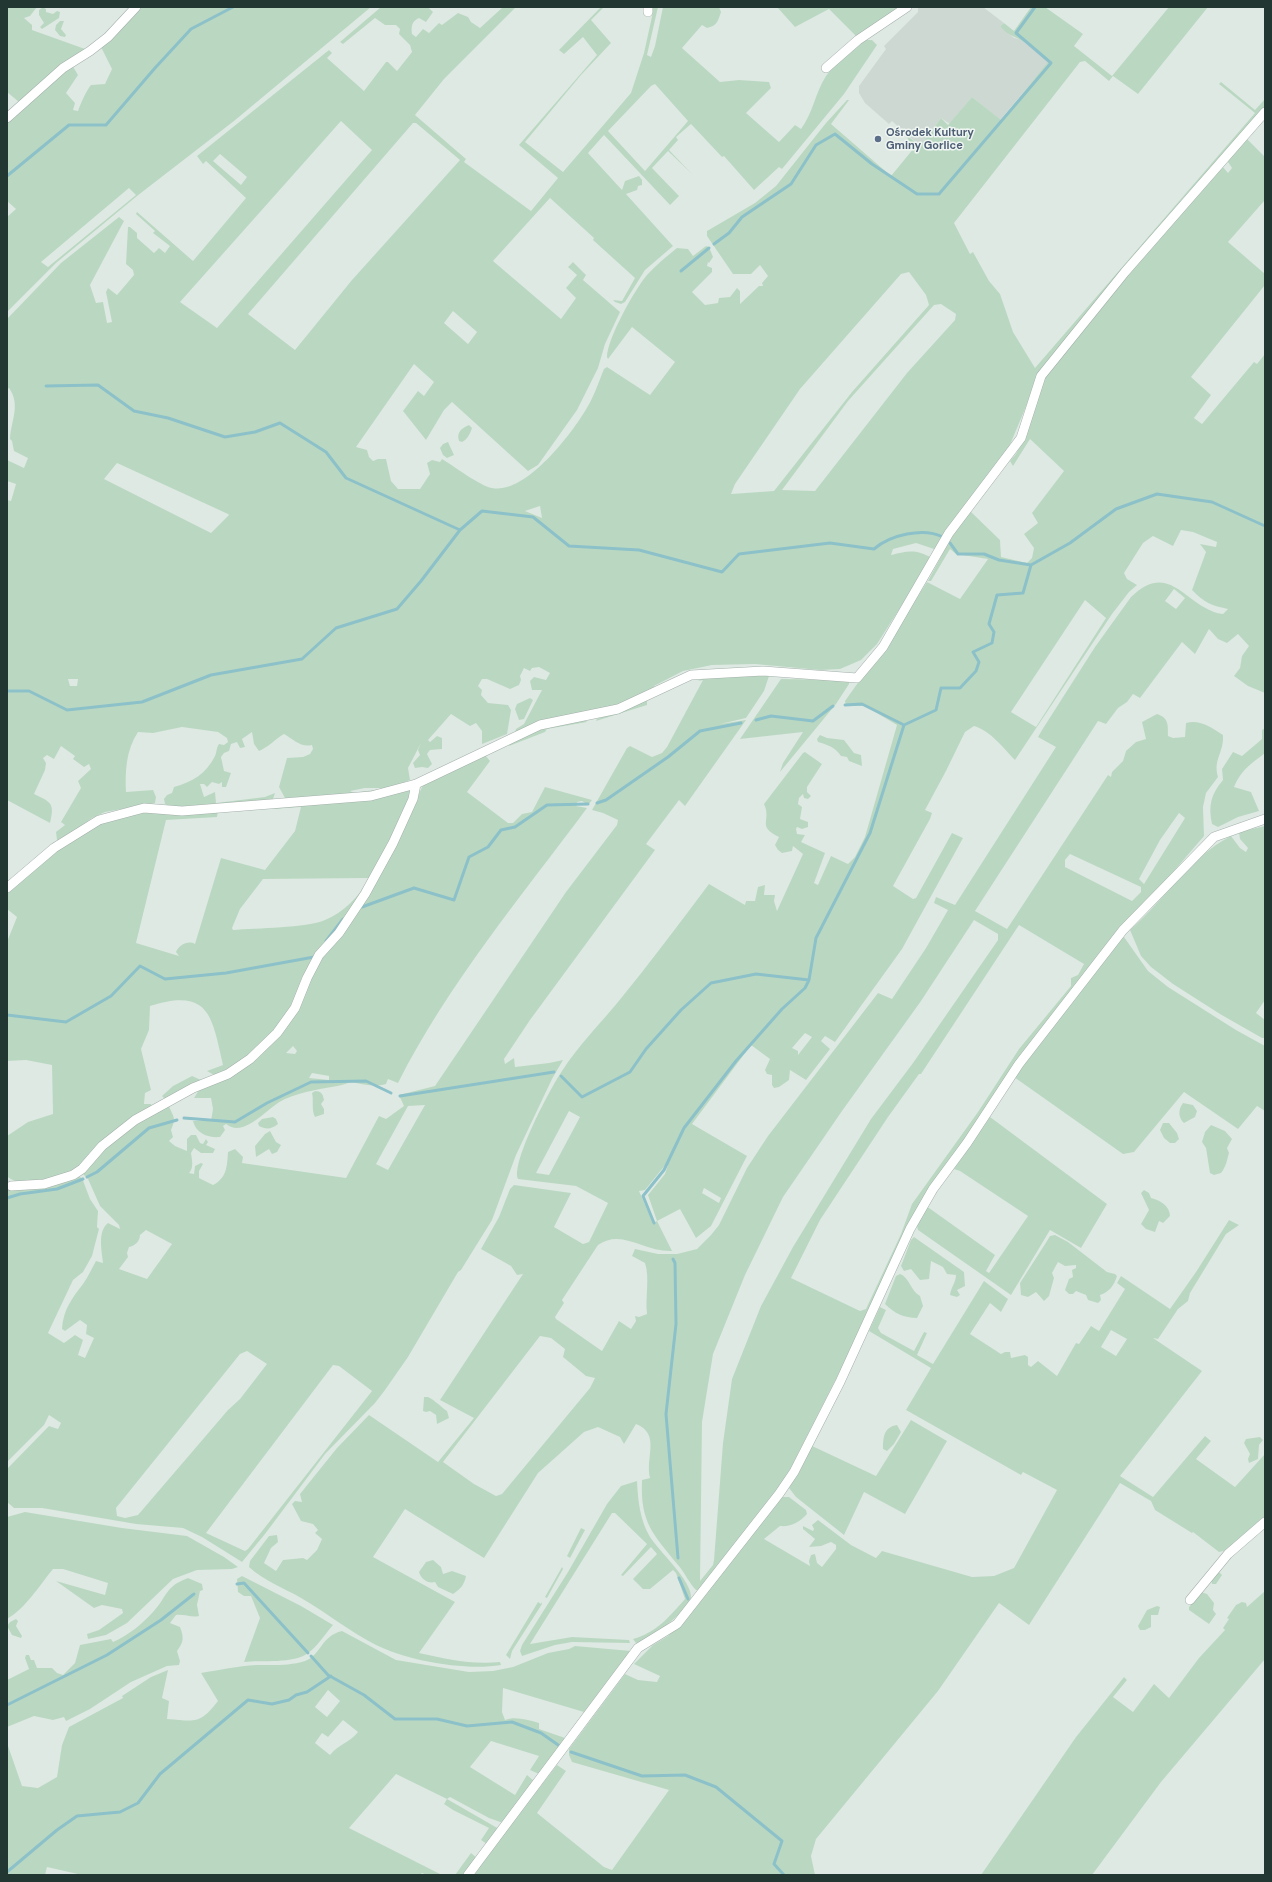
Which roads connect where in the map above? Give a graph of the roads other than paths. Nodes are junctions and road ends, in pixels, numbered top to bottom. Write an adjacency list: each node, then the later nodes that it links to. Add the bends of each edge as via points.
1 (136, 7): 5 (street, via 108,37 63,68)
2 (907, 7): 3 (street, via 858,40)
3 (826, 68)
4 (1265, 112): 6 (street, via 1125,272 1041,376 1020,438 949,534 883,647 857,678 763,672 691,675 618,709 540,725)
5 (7, 118)
6 (416, 784): 8 (street, via 371,796 182,811 144,808 99,820 54,848); 9 (street, via 413,800 365,894 339,933 319,955 295,1008 277,1033 250,1059 228,1074 193,1088 135,1120 102,1146 82,1170 73,1176 44,1184)
7 (1265, 819): 12 (street, via 1214,837 1123,930 1018,1064 967,1143 933,1189 910,1229 840,1382 794,1472 677,1624 638,1648)
8 (7, 888)
9 (11, 1186)
10 (1265, 1522): 11 (street, via 1228,1554)
11 (1190, 1600)
12 (468, 1875)

